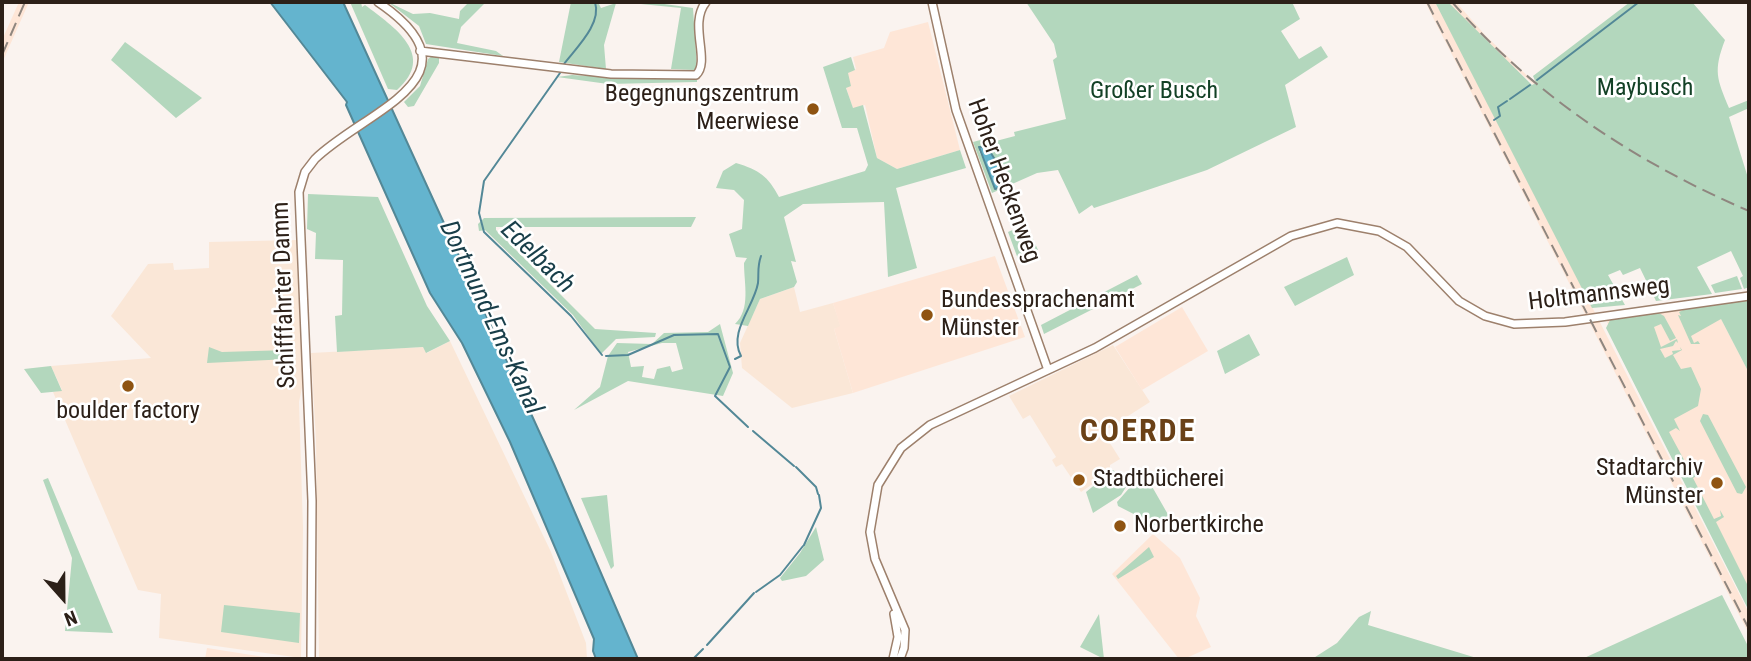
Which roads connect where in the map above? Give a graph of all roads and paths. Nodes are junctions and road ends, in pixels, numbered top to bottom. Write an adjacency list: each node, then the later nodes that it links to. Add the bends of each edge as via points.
1 (378, 2): 4 (street, via 410,26)
2 (706, 2): 4 (street, via 697,21 701,66 696,75 611,74)
3 (932, 2): 6 (street, Hoher Heckenweg, via 956,110)
4 (420, 51): 8 (street, Schifffahrter Damm, via 416,79 395,101 312,163 299,192 312,501)
5 (1749, 296): 6 (street, Holtmannsweg, via 1534,325 1490,318 1459,301 1394,238 1360,225 1328,225 1279,242)
6 (1048, 370): 7 (street, Holtmannsweg, via 926,428 889,464 876,491 870,532)
7 (891, 600): 9 (street, via 898,634); 10 (street, via 905,630)
8 (311, 659)
9 (893, 659)
10 (900, 659)

